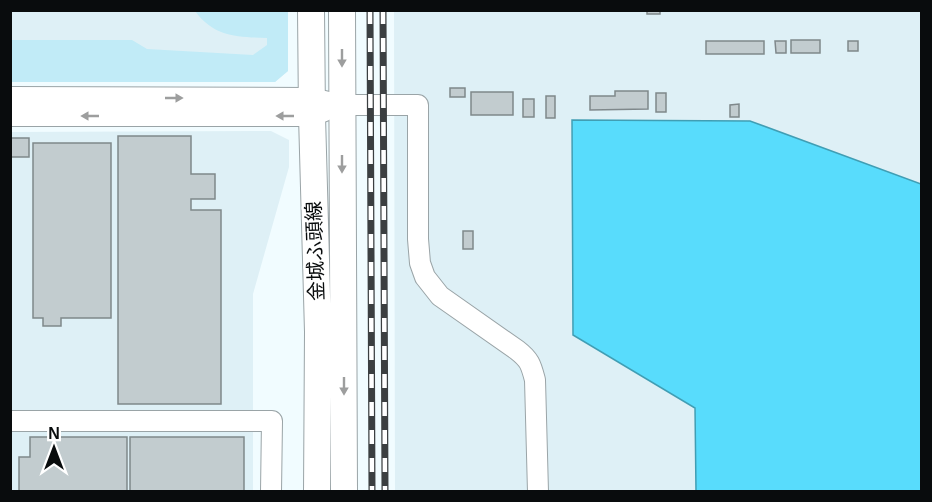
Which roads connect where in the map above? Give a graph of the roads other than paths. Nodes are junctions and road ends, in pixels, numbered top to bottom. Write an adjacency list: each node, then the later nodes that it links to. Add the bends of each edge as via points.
1 (311, 10): 5 (main road, 金城ふ頭線)
2 (342, 10): 4 (main road, 金城ふ頭線, one-way to 4)
3 (10, 98): 5 (street, one-way to 5)
4 (342, 105): 5 (street); 10 (main road, 金城ふ頭線, one-way to 10); 11 (street, via 418,105 420,263 440,296 517,350 531,366 535,380)
5 (312, 107): 6 (street, one-way to 6); 9 (main road, 金城ふ頭線, via 318,332)
6 (10, 116)
7 (10, 422): 8 (street, via 272,421)
8 (271, 492)
9 (317, 492)
10 (344, 492)
11 (538, 492)

